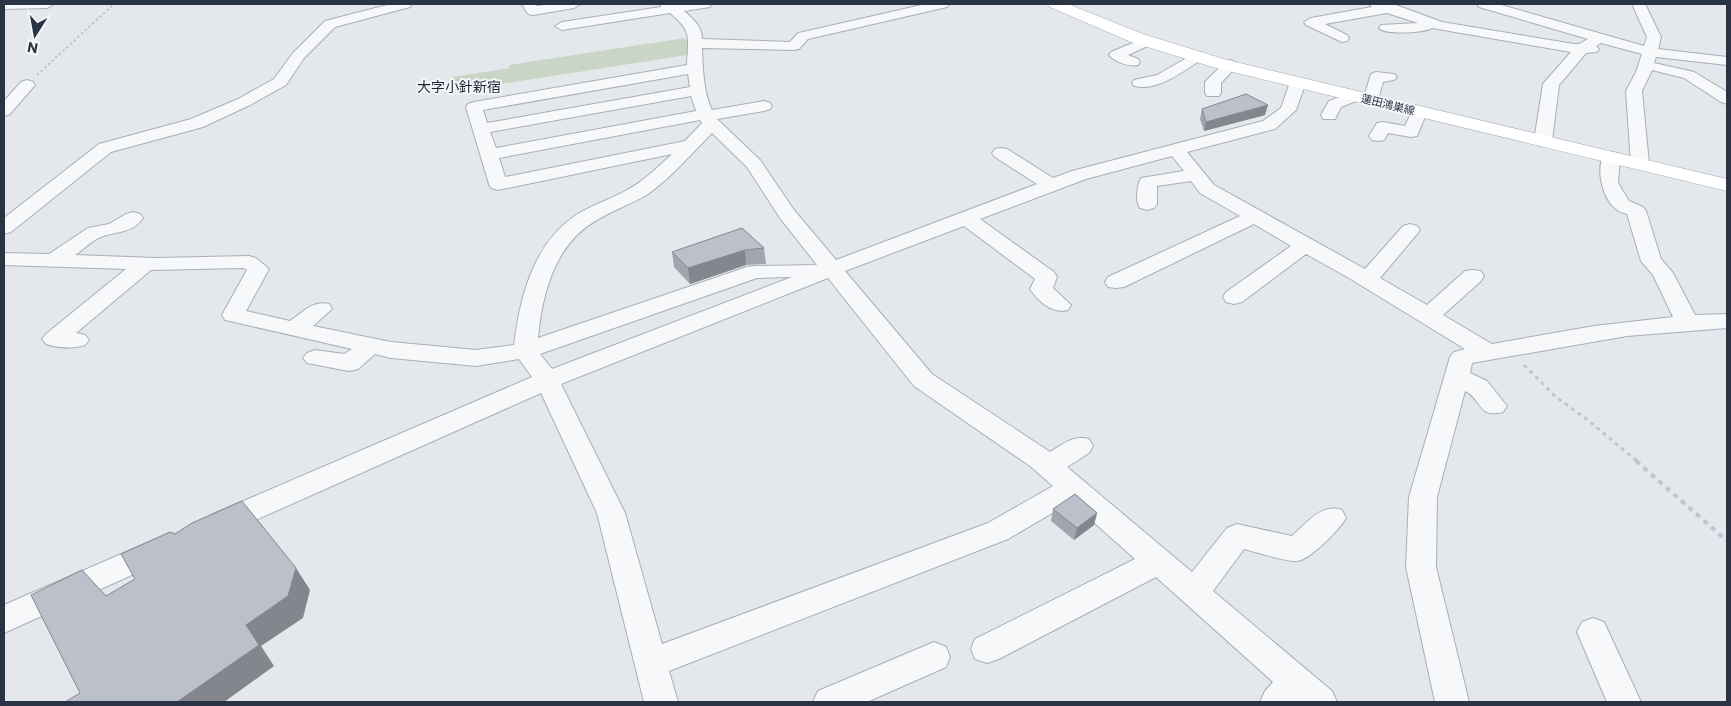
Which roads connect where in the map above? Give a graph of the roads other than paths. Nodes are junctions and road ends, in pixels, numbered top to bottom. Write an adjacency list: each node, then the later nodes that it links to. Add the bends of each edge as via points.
1 (47, 4): 10 (street)
2 (529, 4): 3 (street, via 534,11)
3 (574, 4)
4 (705, 4): 12 (street)
5 (942, 4): 20 (street, via 803,36 794,46)
6 (1055, 4): 19 (main road, 蓮田鴻巣線)
7 (1375, 4): 13 (street)
8 (1484, 4): 17 (street)
9 (1639, 4): 23 (street, via 1654,37)
10 (4, 5)
11 (412, 6): 55 (street, via 330,24 298,56 280,82 266,91 197,123 105,148)
12 (670, 7): 14 (street); 20 (street, via 689,22 695,32)
13 (1391, 8): 15 (street); 18 (street, via 1311,22)
14 (562, 26)
15 (1440, 26): 16 (street); 21 (street)
16 (1386, 28)
17 (1601, 37): 21 (street); 23 (street)
18 (1342, 38)
19 (1147, 41): 22 (main road, 蓮田鴻巣線); 25 (street, via 1116,55)
20 (695, 43): 27 (street)
21 (1582, 48): 23 (street); 44 (street, via 1552,84)
22 (1197, 56): 26 (main road, 蓮田鴻巣線); 30 (street, via 1162,78)
23 (1648, 57): 24 (street); 36 (street, via 1689,75); 50 (street, via 1634,91)
24 (1727, 61)
25 (1132, 62)
26 (1230, 66): 29 (main road, 蓮田鴻巣線); 33 (street, via 1213,82)
27 (695, 68): 31 (street); 42 (street, via 474,106)
28 (1389, 77): 35 (street, via 1376,77)
29 (1298, 82): 35 (main road, 蓮田鴻巣線); 46 (street, via 1288,110 1269,125)
30 (1140, 83)
31 (699, 90): 41 (street); 42 (street)
32 (16, 91): 34 (street); 38 (street)
33 (1213, 93)
34 (41, 94)
35 (1363, 98): 39 (main road, 蓮田鴻巣線); 40 (street, via 1335,104)
36 (1727, 99)
37 (764, 106): 41 (street)
38 (4, 112)
39 (1419, 112): 43 (street, via 1411,132 1383,128); 44 (main road, 蓮田鴻巣線)
40 (1329, 115)
41 (708, 118): 45 (street); 48 (street); 66 (street, via 754,164 787,214)
42 (481, 129): 48 (street)
43 (1378, 136)
44 (1542, 141): 49 (main road, 蓮田鴻巣線)
45 (689, 146): 48 (street, via 498,184); 80 (street, via 649,185 583,220 561,239 543,266 528,323)
46 (1176, 148): 51 (street); 52 (street)
47 (1001, 153): 52 (street)
48 (489, 155)
49 (1611, 158): 50 (main road, 蓮田鴻巣線); 74 (street, via 1609,183 1622,205 1636,211 1652,261 1662,273)
50 (1640, 164): 53 (main road, 蓮田鴻巣線)
51 (1196, 175): 54 (street, via 1148,182); 57 (street, via 1207,189)
52 (1051, 186): 59 (street)
53 (1727, 186)
54 (1147, 204)
55 (31, 206): 56 (street); 60 (street)
56 (4, 208)
57 (1254, 217): 62 (street); 69 (street)
58 (134, 218): 64 (street, via 116,229 95,232)
59 (966, 218): 66 (street); 71 (street, via 1046,277 1041,289)
60 (4, 228)
61 (1410, 230): 68 (street)
62 (1305, 245): 68 (street); 70 (street)
63 (4, 259): 64 (street)
64 (53, 261): 65 (street)
65 (146, 264): 76 (street, via 249,262 258,269 233,315); 77 (street, via 54,339)
66 (832, 269): 80 (street, via 755,272); 83 (street); 86 (street, via 923,380)
67 (1473, 276): 73 (street)
68 (1367, 279): 73 (street)
69 (1116, 282)
70 (1234, 297)
71 (1060, 305)
72 (322, 309): 76 (street)
73 (1429, 315): 79 (street)
74 (1687, 321): 75 (street); 79 (street)
75 (1727, 321)
76 (295, 328): 78 (street)
77 (77, 340)
78 (371, 346): 80 (street, via 476,358); 81 (street, via 349,363)
79 (1497, 350): 82 (street, via 1462,357)
80 (525, 351): 83 (street)
81 (316, 358)
82 (1456, 377): 84 (street, via 1478,387); 99 (street, via 1423,497 1422,567)
83 (547, 380): 91 (street); 95 (street, via 610,513)
84 (1494, 406)
85 (1080, 446): 86 (street)
86 (1048, 466): 87 (street)
87 (1073, 488): 89 (street); 95 (street, via 998,531)
88 (1332, 518): 90 (street, via 1298,549 1237,536)
89 (1158, 562): 90 (street); 93 (street)
90 (1194, 592): 96 (street)
91 (4, 619)
92 (1592, 632): 100 (street)
93 (988, 649)
94 (934, 657): 98 (street)
95 (650, 663): 97 (street)
96 (1297, 695)
97 (661, 702)
98 (830, 702)
99 (1452, 702)
100 (1624, 702)

